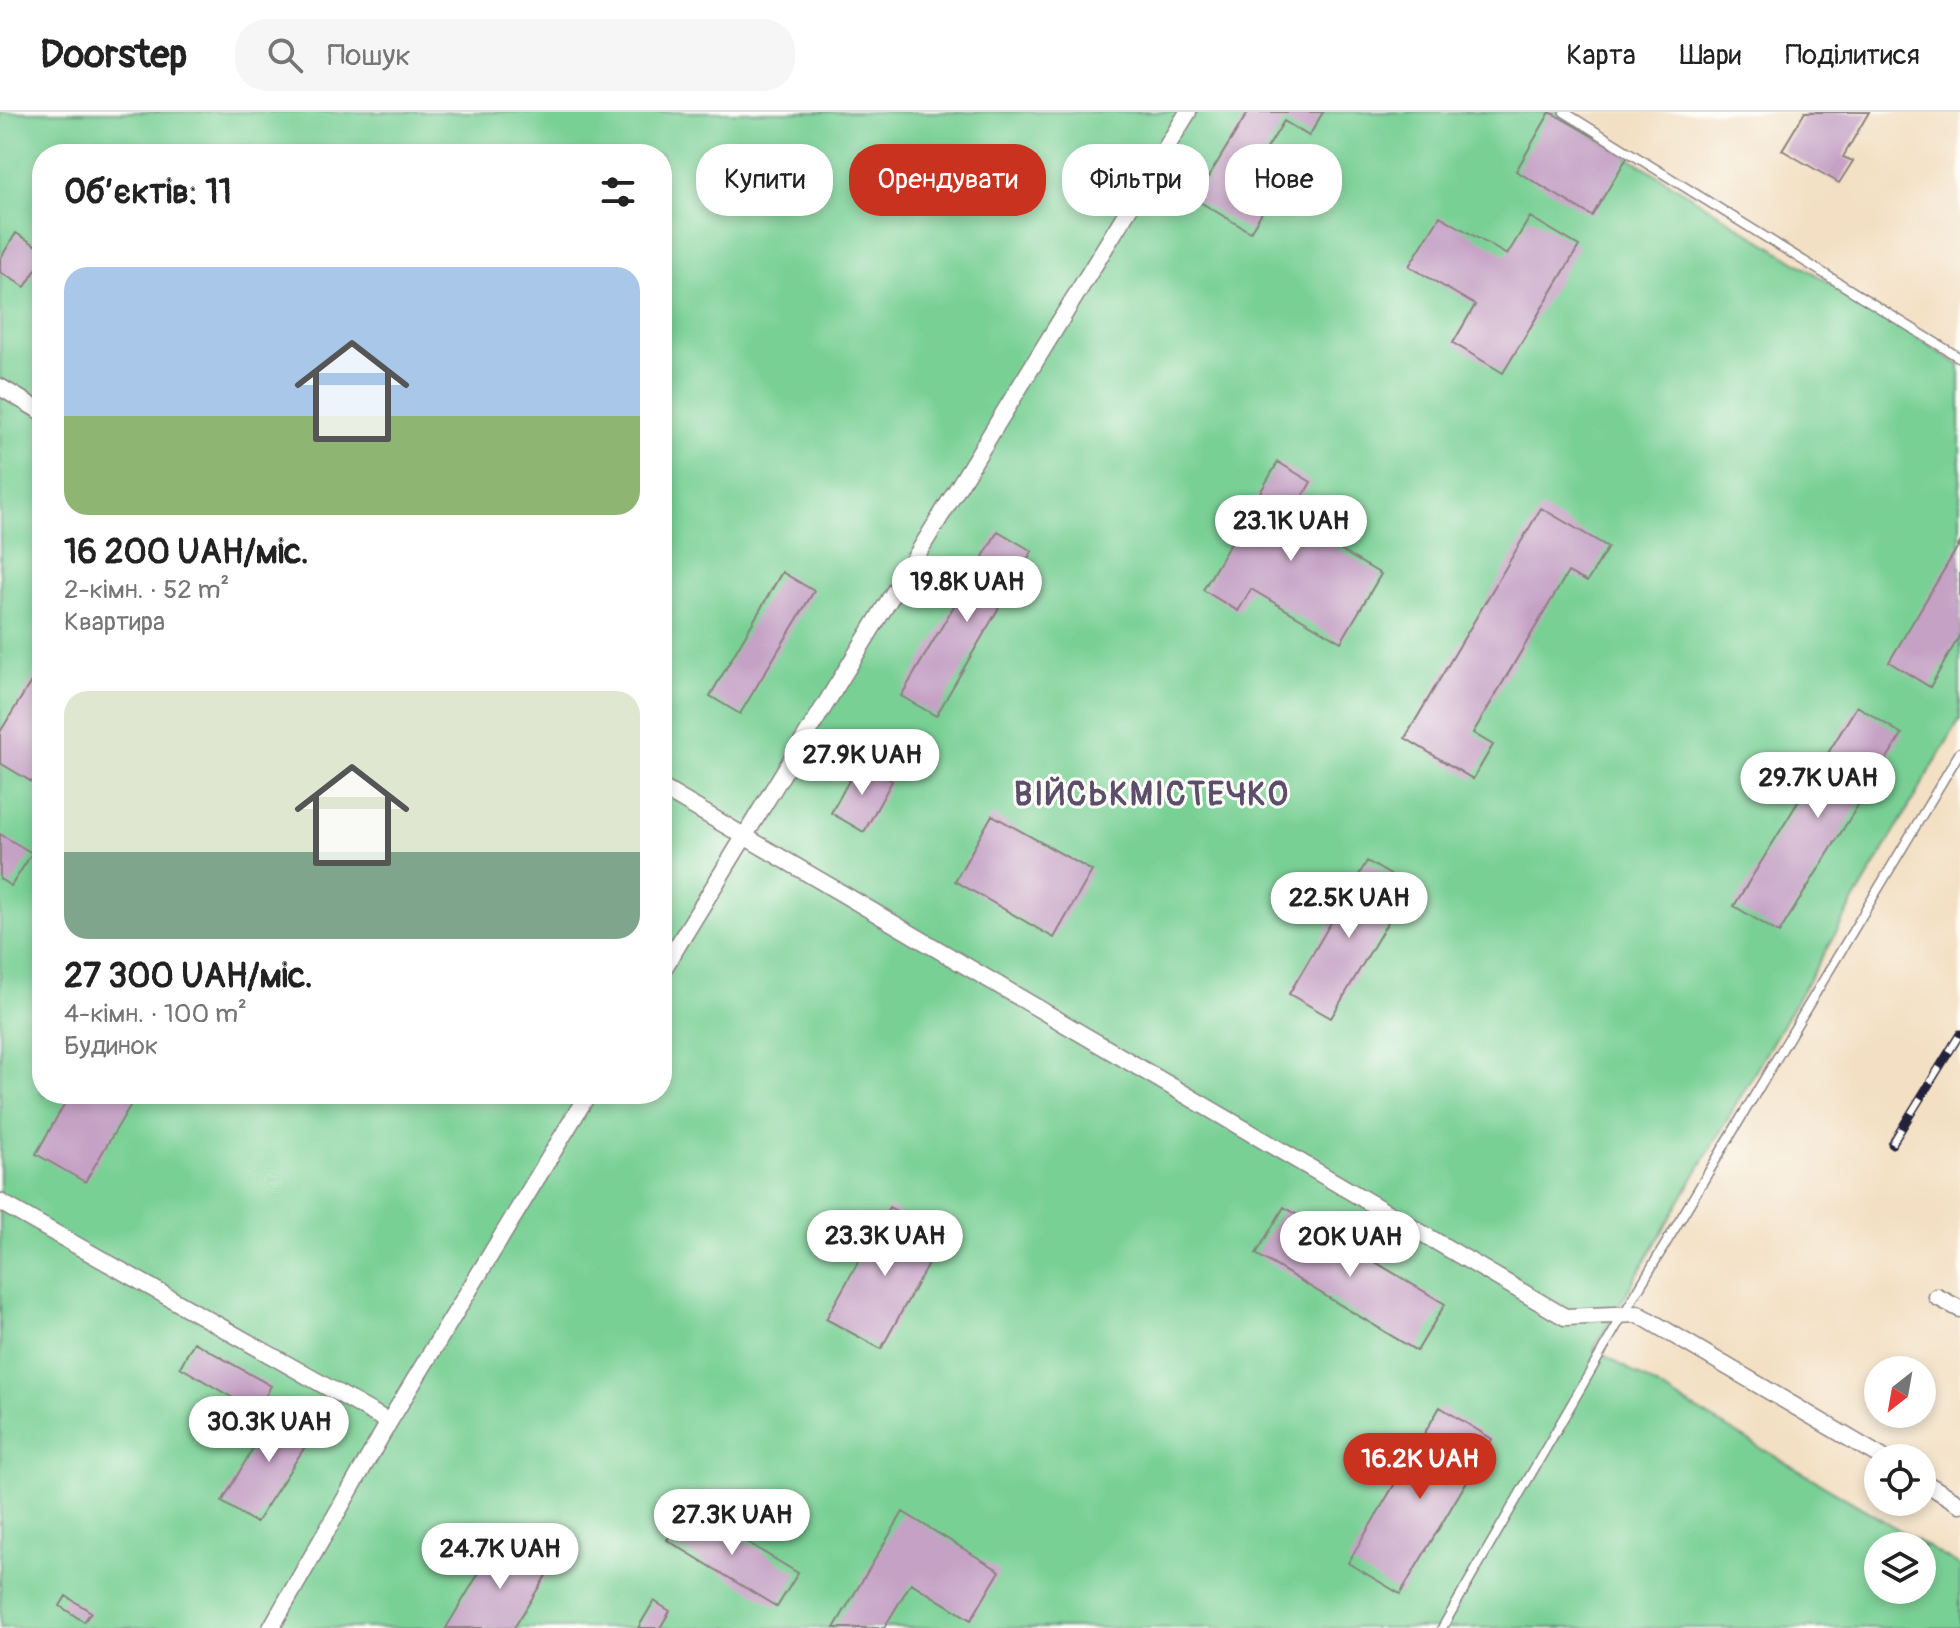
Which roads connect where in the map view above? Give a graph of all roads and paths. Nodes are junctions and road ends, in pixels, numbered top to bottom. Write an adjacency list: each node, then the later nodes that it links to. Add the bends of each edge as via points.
1 (1188, 112): 8 (street)
2 (1564, 112): 3 (lane)
3 (1960, 358)
4 (0, 387): 5 (street)
5 (32, 406)
6 (1960, 752): 14 (lane)
7 (672, 794): 8 (street)
8 (743, 837): 9 (street); 14 (street, via 1565,1317)
9 (672, 954)
10 (582, 1104): 15 (street)
11 (0, 1202): 15 (street)
12 (1937, 1297): 13 (street)
13 (1960, 1309)
14 (1623, 1315): 16 (street, via 1638,1314); 20 (lane)
15 (389, 1422): 19 (street)
16 (1864, 1447)
17 (1936, 1489): 18 (street)
18 (1960, 1504)
19 (271, 1628)
20 (1442, 1628)

